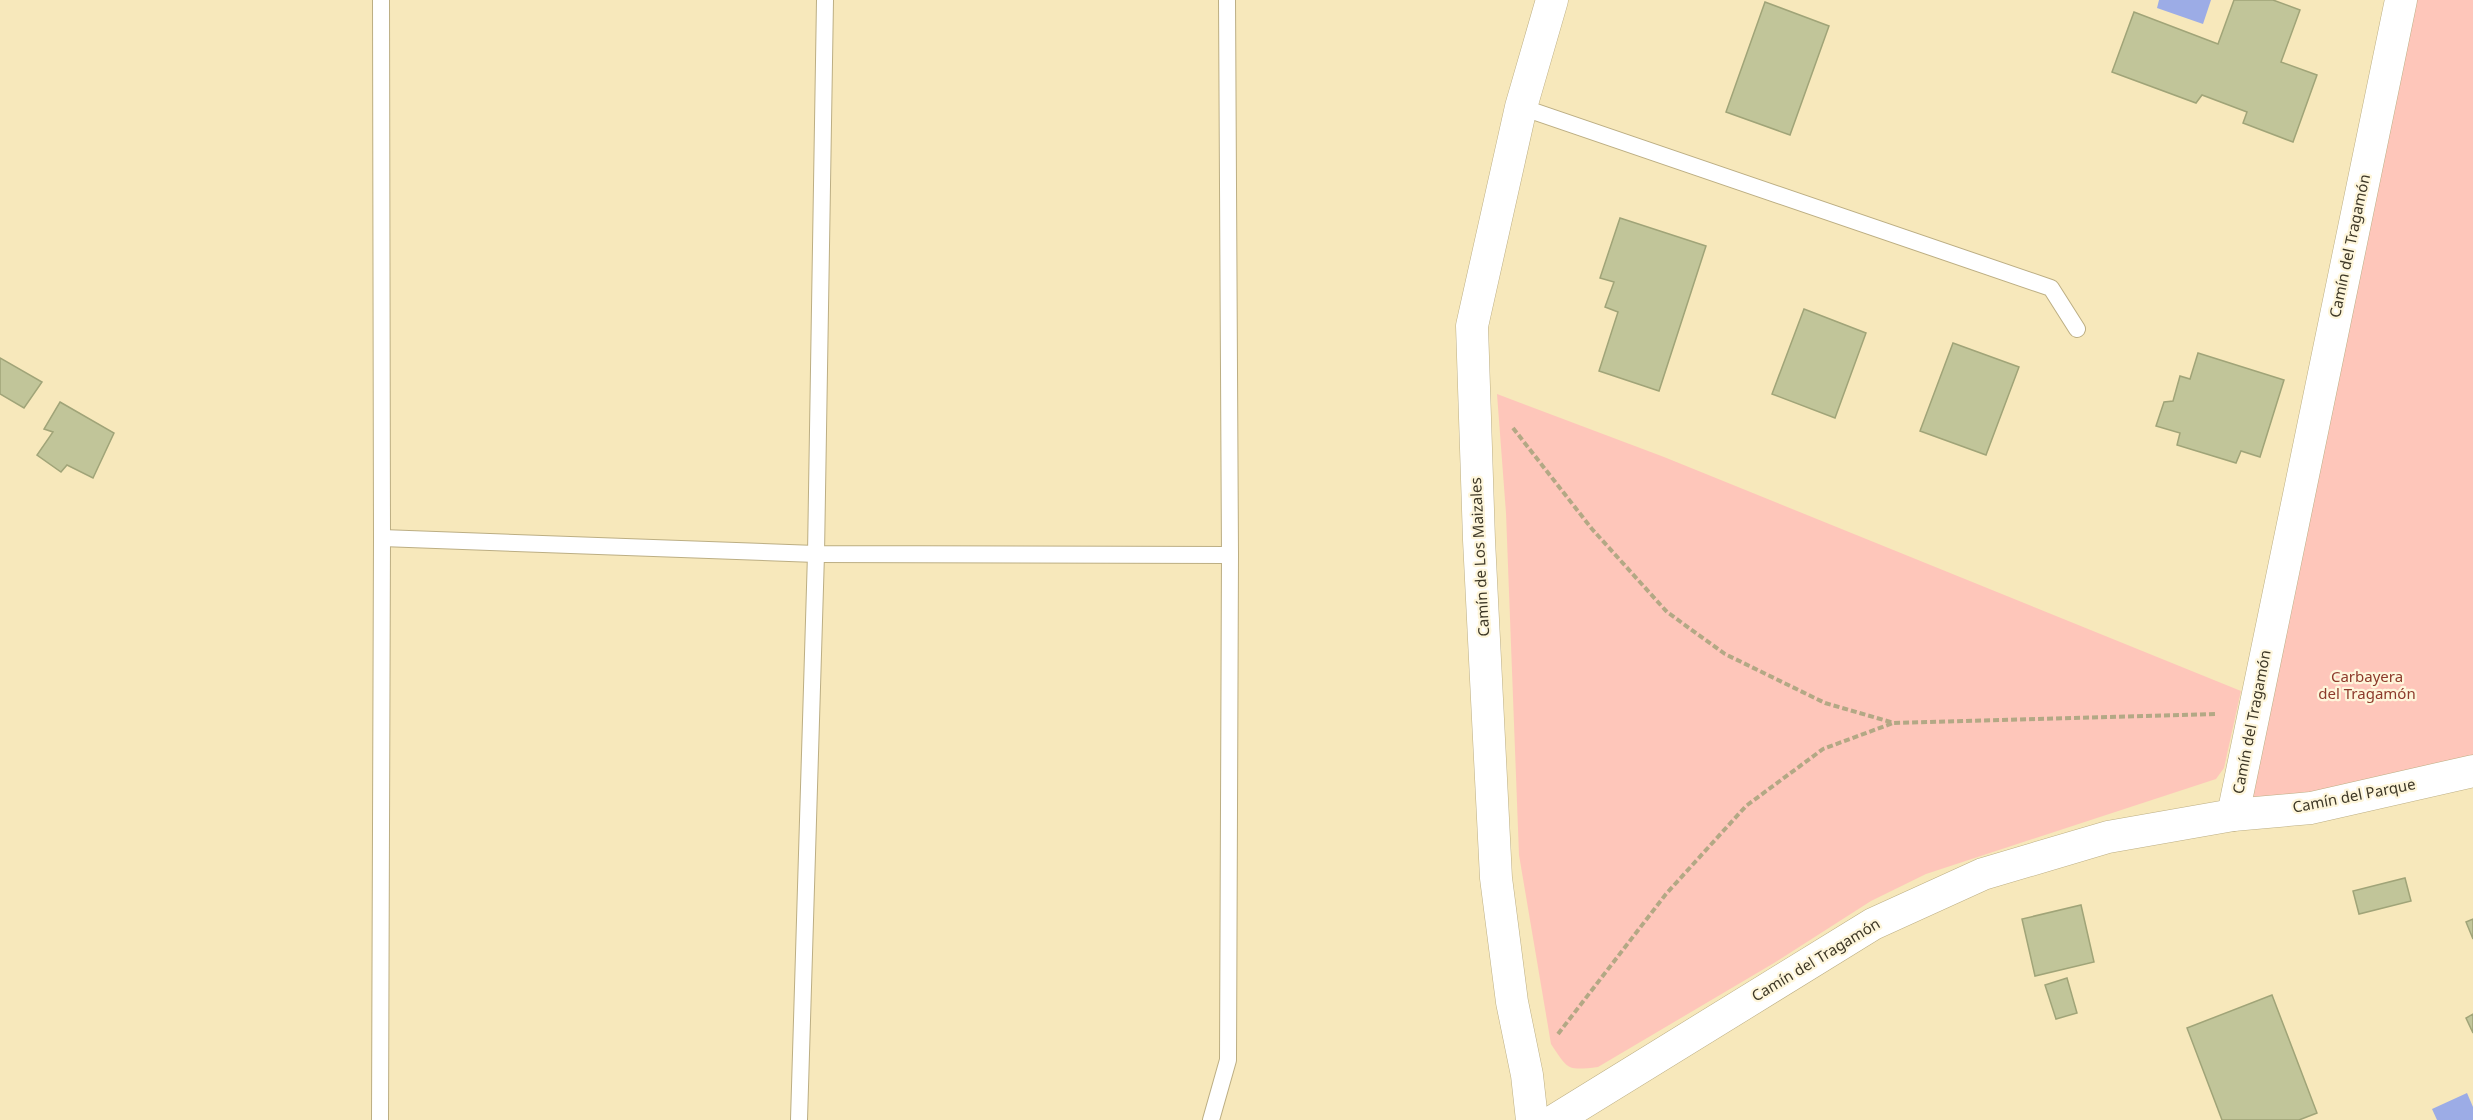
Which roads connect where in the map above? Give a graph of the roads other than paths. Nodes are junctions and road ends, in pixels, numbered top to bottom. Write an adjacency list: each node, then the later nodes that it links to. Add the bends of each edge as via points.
1 (381, 0): 8 (lane)
2 (825, 0): 9 (lane)
3 (1227, 0): 10 (lane)
4 (1552, 0): 6 (street, Camín de Los Maizales)
5 (2401, 0): 12 (street, Camín del Tragamón)
6 (1521, 107): 7 (lane, via 2051,288); 16 (street, Camín de Los Maizales, via 1472,326 1496,878)
7 (2077, 329)
8 (382, 538): 9 (lane); 13 (lane)
9 (816, 554): 10 (lane); 14 (lane)
10 (1230, 555): 15 (lane, via 1228,1060)
11 (2473, 771): 12 (street, Camín del Parque, via 2311,808)
12 (2233, 815): 17 (street, Camín del Tragamón, via 2108,837 1983,874 1873,924)
13 (380, 1120)
14 (799, 1120)
15 (1211, 1120)
16 (1532, 1120)
17 (1556, 1120)

